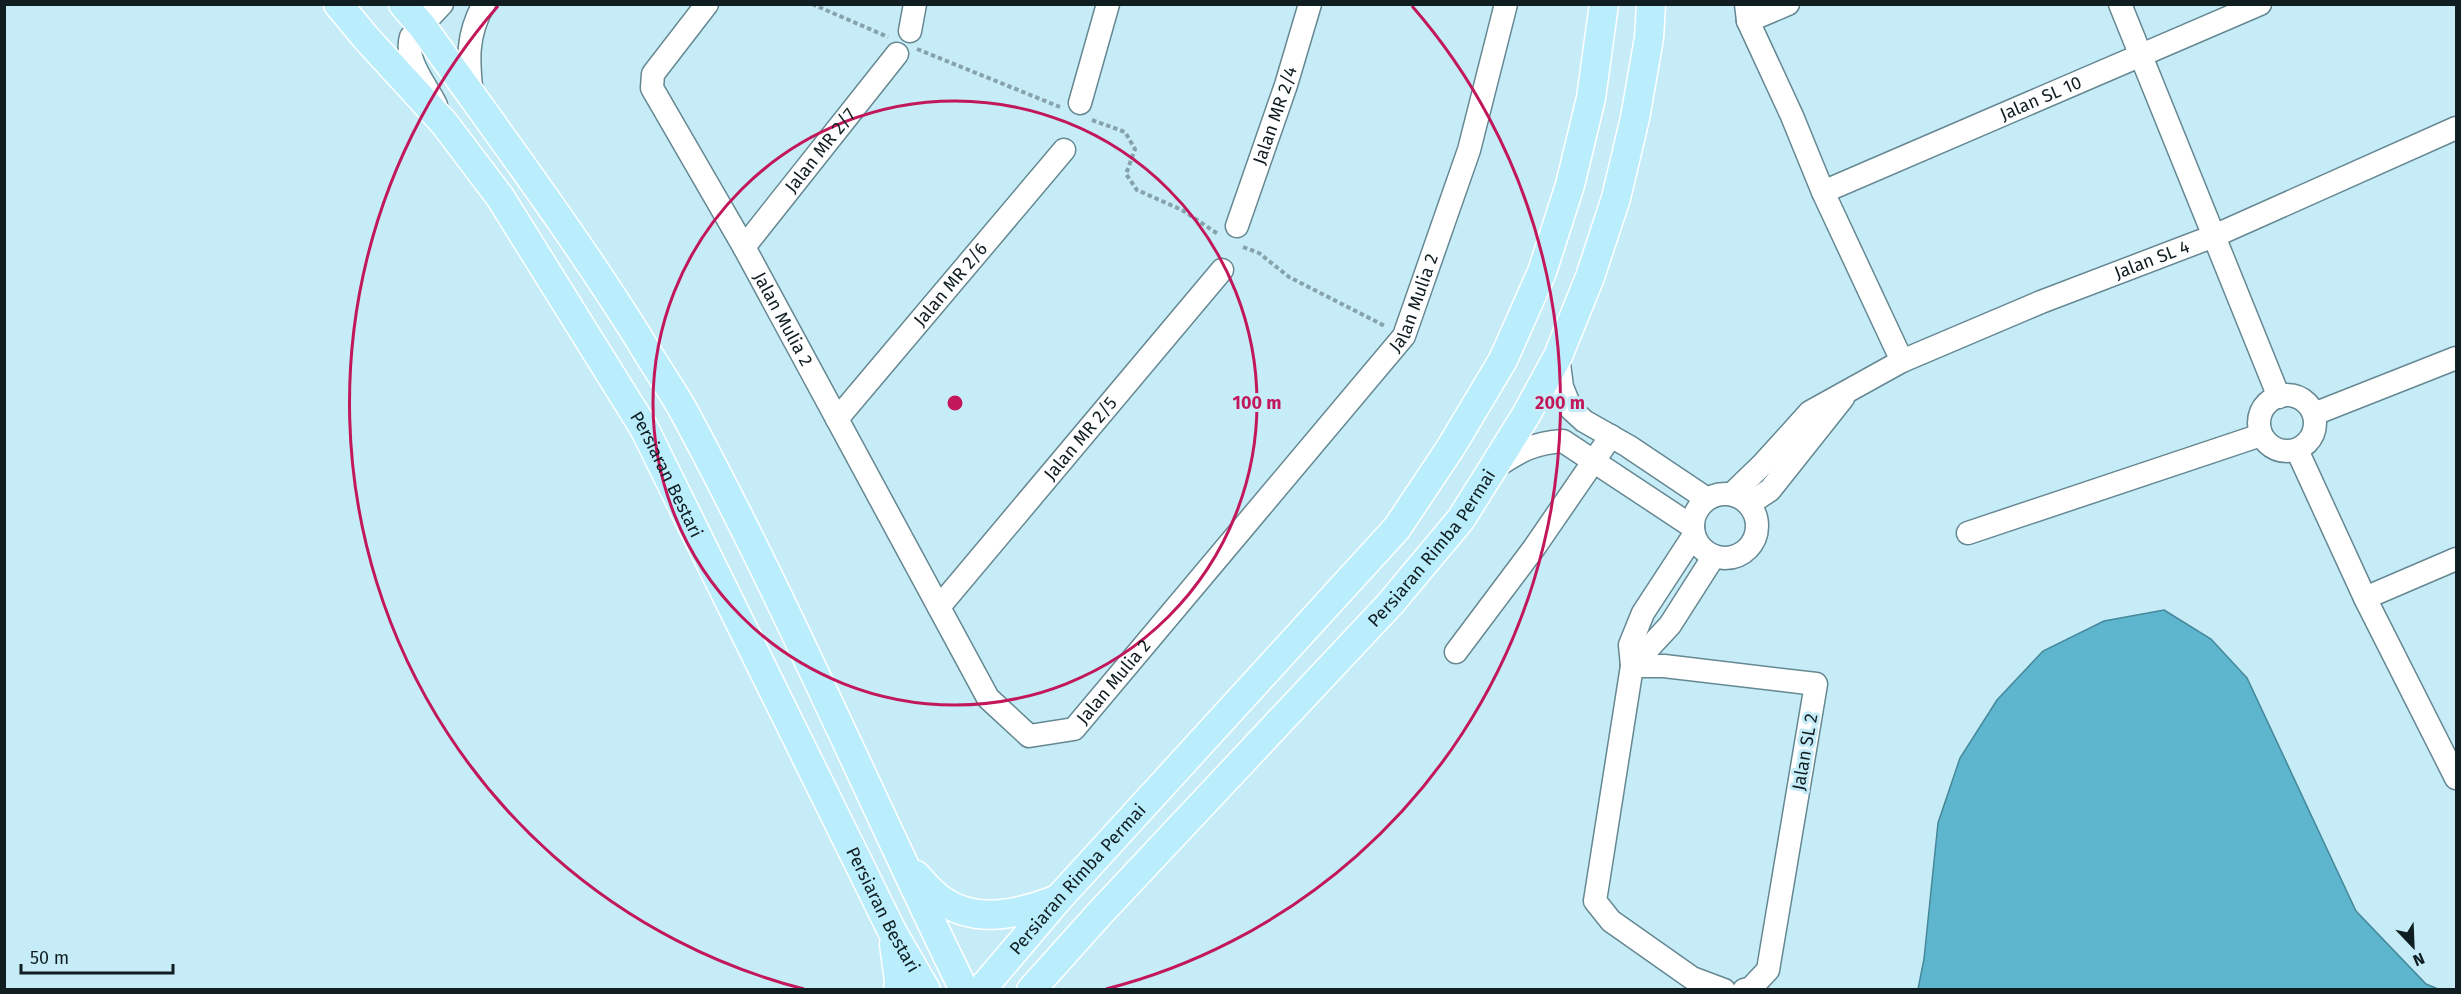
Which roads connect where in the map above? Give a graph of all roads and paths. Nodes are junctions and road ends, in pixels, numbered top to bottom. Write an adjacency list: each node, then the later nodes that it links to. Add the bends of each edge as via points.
1 (338, 4): 22 (main road, Persiaran Bestari)
2 (403, 4): 17 (main road, Persiaran Bestari)
3 (442, 4): 17 (street)
4 (484, 4): 20 (street, via 468,49)
5 (707, 4): 28 (street, Jalan Mulia 2, via 653,74 652,88)
6 (812, 4): 18 (path)
7 (915, 4): 18 (street)
8 (1108, 4): 21 (street)
9 (1310, 4): 26 (street, Jalan MR 2/4)
10 (1506, 4): 48 (street, Jalan Mulia 2, via 1469,150 1404,336 1074,729 1029,736 988,698)
11 (1604, 4): 53 (main road, Persiaran Rimba Permai, via 1592,98 1542,272 1503,360 1451,447 1396,528)
12 (1651, 4): 30 (main road, Persiaran Rimba Permai, via 1635,118 1616,198)
13 (1788, 4): 16 (street)
14 (2120, 4): 19 (street)
15 (2260, 4): 19 (street, Jalan SL 10)
16 (1747, 13): 25 (street)
17 (422, 26): 20 (main road, Persiaran Bestari); 22 (street, via 411,38 409,52)
18 (904, 43): 21 (path); 28 (street, Jalan MR 2/7)
19 (2142, 56): 25 (street, Jalan SL 10); 27 (street)
20 (473, 98): 52 (main road, Persiaran Bestari, via 593,266 681,406 865,777)
21 (1072, 106)
22 (444, 123): 54 (main road, Persiaran Bestari, via 500,197 644,428)
23 (2457, 128): 27 (street, Jalan SL 4)
24 (1064, 150): 35 (street, Jalan MR 2/6)
25 (1822, 192): 32 (street)
26 (1237, 226)
27 (2214, 236): 32 (street, Jalan SL 4, via 2041,302); 33 (street)
28 (744, 247): 35 (street, Jalan Mulia 2)
29 (1222, 270): 48 (street, Jalan MR 2/5)
30 (1558, 356): 36 (street, via 1562,387 1571,409); 40 (main road, Persiaran Rimba Permai)
31 (2457, 358): 34 (street)
32 (1902, 361): 42 (street, Jalan SL 4, via 1848,392 1770,490)
33 (2279, 397): 34 (street, via 2295,396); 37 (street, via 2260,416)
34 (2314, 414): 38 (street, via 2314,431)
35 (837, 418): 48 (street, Jalan Mulia 2)
36 (1611, 435): 39 (street); 41 (street)
37 (2261, 435): 38 (street, via 2280,450); 44 (street)
38 (2297, 450): 47 (street)
39 (1593, 462): 40 (street, via 1563,441 1544,442 1525,448); 43 (street); 49 (street)
40 (1493, 468): 55 (main road, Persiaran Rimba Permai, via 1461,519 1390,604 1101,912)
41 (1707, 499): 42 (street, via 1724,493); 43 (street, via 1696,511)
42 (1741, 499): 45 (street, via 1757,518 1752,543 1739,555)
43 (1693, 531): 45 (street, via 1701,548); 50 (street, via 1643,614 1630,645)
44 (1968, 533)
45 (1714, 556): 50 (street, via 1670,625)
46 (2457, 559): 47 (street)
47 (2365, 598): 51 (street)
48 (939, 607)
49 (1456, 652)
50 (1632, 666): 60 (street, via 1595,901 1611,921 1692,978); 61 (street, Jalan SL 2, via 1664,666 1816,684 1768,970)
51 (2455, 772)
52 (900, 859): 53 (main road, via 940,900 958,910 1007,915); 58 (main road, Persiaran Bestari)
53 (1059, 898): 59 (main road, Persiaran Rimba Permai)
54 (893, 933): 56 (main road); 57 (main road, Persiaran Bestari)
55 (1041, 983)
56 (898, 990)
57 (926, 990)
58 (963, 990)
59 (981, 990)
60 (1724, 990)
61 (1744, 990)

